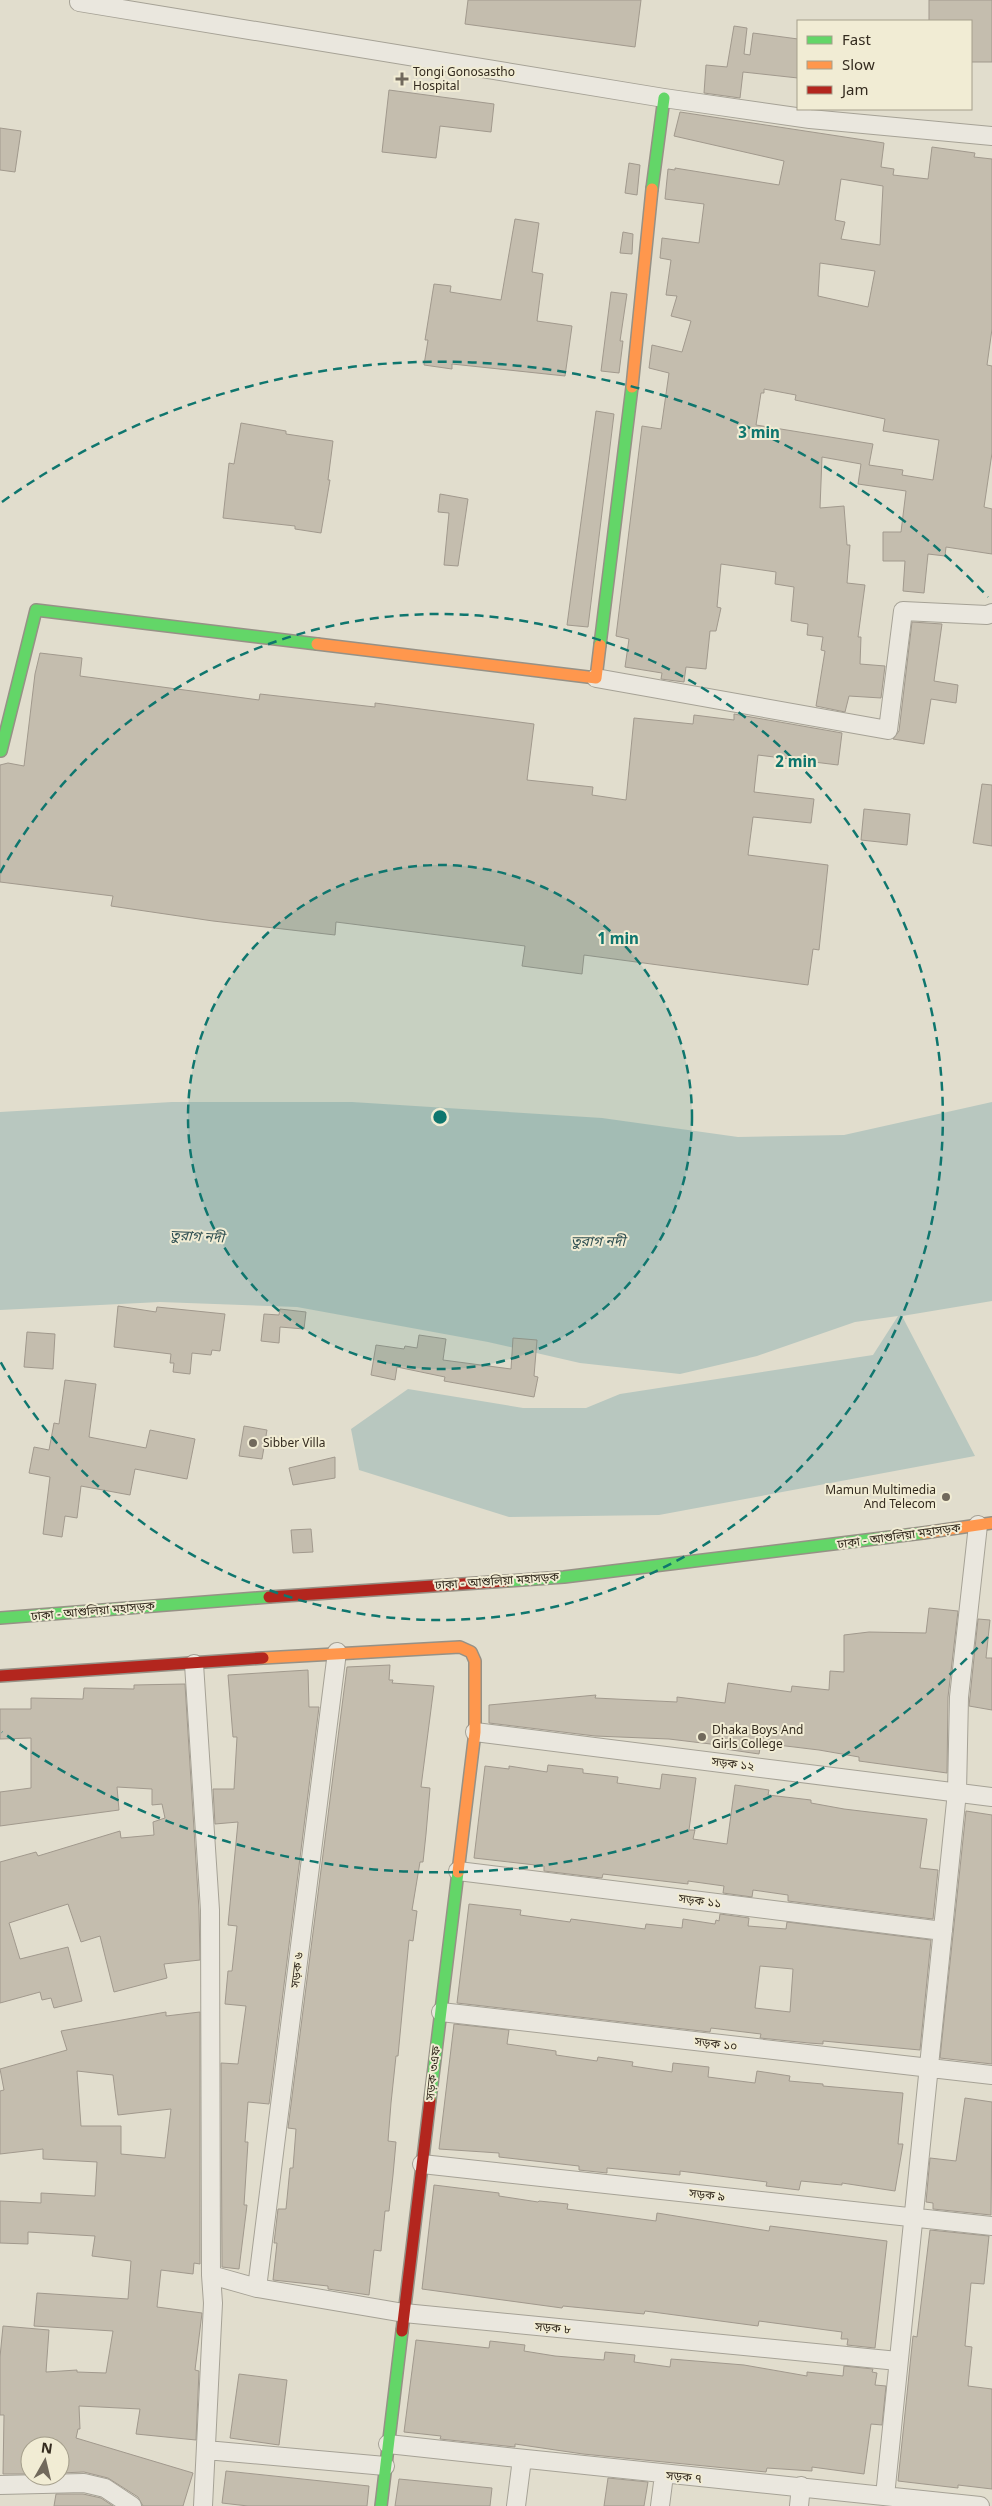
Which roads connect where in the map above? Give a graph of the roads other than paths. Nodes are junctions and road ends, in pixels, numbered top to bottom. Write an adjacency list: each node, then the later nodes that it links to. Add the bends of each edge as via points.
1 (79, 2): 2 (street)
2 (664, 98): 3 (street, via 810,119); 5 (main road)
3 (992, 136)
4 (992, 613): 5 (street, via 903,611 888,730)
5 (596, 678): 6 (main road, via 36,610)
6 (1, 751)
7 (985, 1524): 8 (main road, ঢাকা - আশুলিয়া মহাসড়ক, via 878,1540 564,1577); 13 (street, via 959,1697)
8 (0, 1618)
9 (337, 1652): 10 (main road); 12 (main road, সড়ক ৩এফ, via 460,1647 472,1652 475,1661); 24 (street, সড়ক ৬)
10 (194, 1664): 11 (main road); 23 (street, via 210,1910)
11 (0, 1676)
12 (475, 1732): 13 (street, সড়ক ১২); 15 (main road, সড়ক ৩এফ)
13 (957, 1792): 14 (street, সড়ক ১২); 16 (street)
14 (992, 1797)
15 (458, 1871): 16 (street, সড়ক ১১); 17 (main road, সড়ক ৩এফ)
16 (943, 1931): 18 (street)
17 (441, 2012): 18 (street, সড়ক ১০); 20 (main road, সড়ক ৩এফ)
18 (929, 2069): 19 (street, সড়ক ১০); 21 (street)
19 (992, 2075)
20 (422, 2164): 21 (street, সড়ক ৯); 25 (main road, সড়ক ৩এফ)
21 (913, 2217): 22 (street, সড়ক ৯); 26 (street)
22 (992, 2226)
23 (210, 2274): 24 (street, সড়ক ৮); 28 (street, via 212,2323)
24 (257, 2288): 25 (street, সড়ক ৮)
25 (404, 2313): 26 (street, সড়ক ৮); 27 (main road, সড়ক ৩এফ)
26 (898, 2361): 34 (street)
27 (388, 2444): 29 (street, সড়ক ৭); 30 (main road, সড়ক ৩এফ)
28 (206, 2450): 30 (street); 37 (street)
29 (522, 2459): 31 (street, সড়ক ৭); 39 (street)
30 (385, 2466): 38 (main road, সড়ক ৩এফ)
31 (664, 2475): 33 (street, সড়ক ৭); 40 (street)
32 (0, 2485): 36 (street, via 84,2484 105,2488)
33 (800, 2486): 34 (street, সড়ক ৭); 41 (street)
34 (884, 2496): 35 (street, সড়ক ৭)
35 (956, 2505): 42 (street, সড়ক ৭)
36 (132, 2506)
37 (202, 2506)
38 (381, 2506)
39 (516, 2506)
40 (660, 2506)
41 (798, 2506)
42 (980, 2506)

